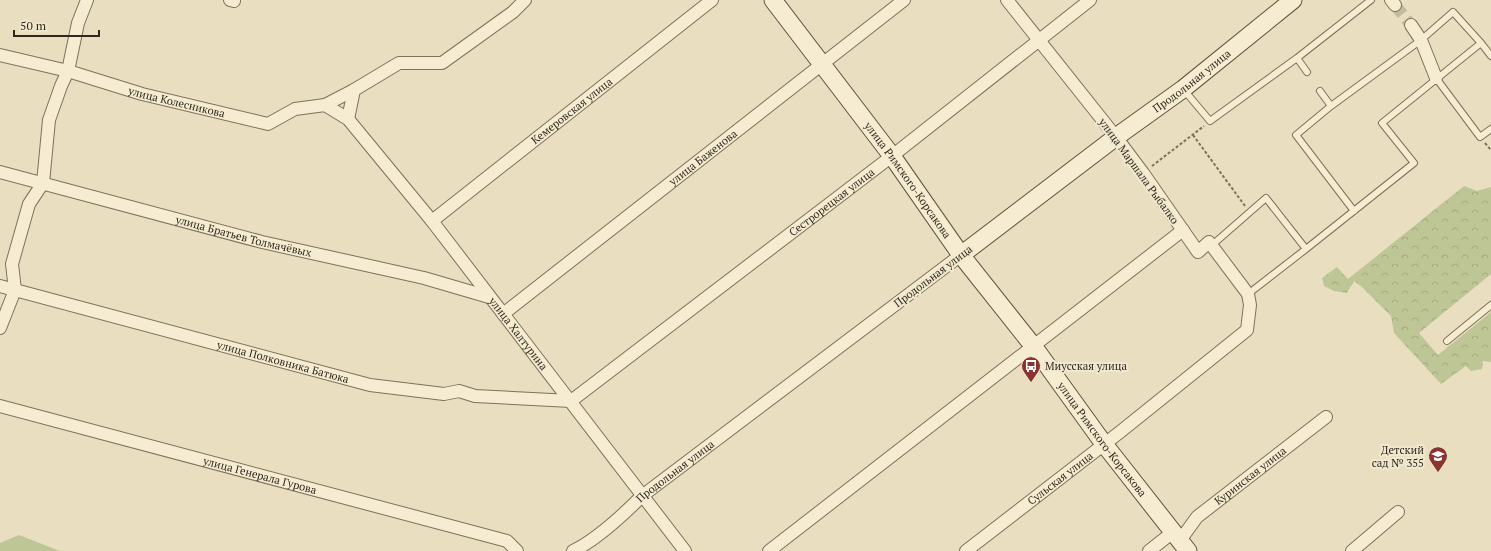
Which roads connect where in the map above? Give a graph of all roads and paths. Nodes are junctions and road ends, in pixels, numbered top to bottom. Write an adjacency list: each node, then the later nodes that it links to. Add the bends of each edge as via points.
1 (87, 0): 18 (street, via 78,23)
2 (525, 0): 22 (street, via 442,63 399,63)
3 (712, 0): 37 (street, Кемеровская улица)
4 (773, 0): 17 (main road, улица Римского-Корсакова)
5 (904, 0): 17 (street, улица Баженова)
6 (1007, 0): 11 (street, улица Маршала Рыбалко)
7 (1090, 0): 11 (street, Сестрорецкая улица)
8 (1293, 0): 21 (main road, Продольная улица)
9 (1371, 0): 16 (lane)
10 (1411, 25): 12 (street)
11 (1038, 40): 30 (street, улица Маршала Рыбалко); 31 (street, Сестрорецкая улица)
12 (1421, 40): 13 (lane, via 1453,12); 20 (street); 25 (lane)
13 (1481, 42): 15 (lane); 20 (lane)
14 (0, 55): 18 (street, улица Колесникова)
15 (1491, 56)
16 (1297, 58): 19 (lane); 27 (lane)
17 (823, 64): 31 (main road, улица Римского-Корсакова); 47 (street, улица Баженова)
18 (68, 71): 24 (street, улица Колесникова, via 142,94 268,124 295,108); 34 (street, via 49,120)
19 (1307, 72)
20 (1436, 78): 28 (lane, via 1480,137); 35 (lane, via 1382,123 1414,163)
21 (1184, 89): 27 (lane); 30 (main road, Продольная улица)
22 (354, 90): 24 (street); 26 (street)
23 (1320, 91): 25 (lane)
24 (325, 105): 26 (street)
25 (1330, 106): 35 (lane, via 1296,135)
26 (348, 119): 37 (street, улица Халтурина)
27 (1210, 121): 29 (path)
28 (1491, 129)
29 (1193, 134): 33 (path); 36 (path)
30 (1116, 137): 33 (street, улица Маршала Рыбалко); 41 (main road, Продольная улица)
31 (892, 156): 41 (main road, улица Римского-Корсакова); 51 (street, Сестрорецкая улица)
32 (0, 172): 34 (street, улица Братьев Толмачёвых)
33 (1143, 173): 38 (street, улица Маршала Рыбалко)
34 (43, 183): 43 (street, via 29,204 12,264); 45 (street, улица Братьев Толмачёвых, via 262,242 424,278)
35 (1354, 211): 40 (lane)
36 (1250, 212): 39 (lane); 40 (lane, via 1266,198)
37 (432, 221): 45 (street, улица Халтурина)
38 (1182, 230): 39 (street, улица Маршала Рыбалко, via 1198,252 1208,242); 50 (street)
39 (1211, 246): 44 (street)
40 (1306, 249): 44 (lane)
41 (962, 254): 50 (main road, улица Римского-Корсакова); 55 (street, Продольная улица)
42 (0, 286): 43 (street, улица Полковника Батюка)
43 (15, 290): 48 (street); 51 (street, улица Полковника Батюка, via 370,384 444,394 459,391 475,396)
44 (1248, 294): 54 (street, Сульская улица, via 1250,305 1247,330)
45 (489, 297): 47 (street, улица Халтурина)
46 (1491, 305): 49 (lane)
47 (503, 314): 51 (street, улица Халтурина)
48 (0, 328)
49 (1447, 342)
50 (1034, 346): 54 (main road, улица Римского-Корсакова); 61 (street)
51 (571, 401): 55 (street, улица Халтурина)
52 (0, 406): 58 (street, улица Генерала Гурова, via 507,541)
53 (1326, 417): 57 (street, Куринская улица, via 1197,517)
54 (1104, 444): 57 (main road, улица Римского-Корсакова); 62 (street, Сульская улица)
55 (642, 496): 59 (street, Продольная улица); 60 (street, улица Халтурина)
56 (1398, 512): 64 (street)
57 (1180, 541): 63 (street, Куринская улица)
58 (517, 551)
59 (573, 551)
60 (685, 551)
61 (769, 551)
62 (966, 551)
63 (1149, 551)
64 (1352, 551)

